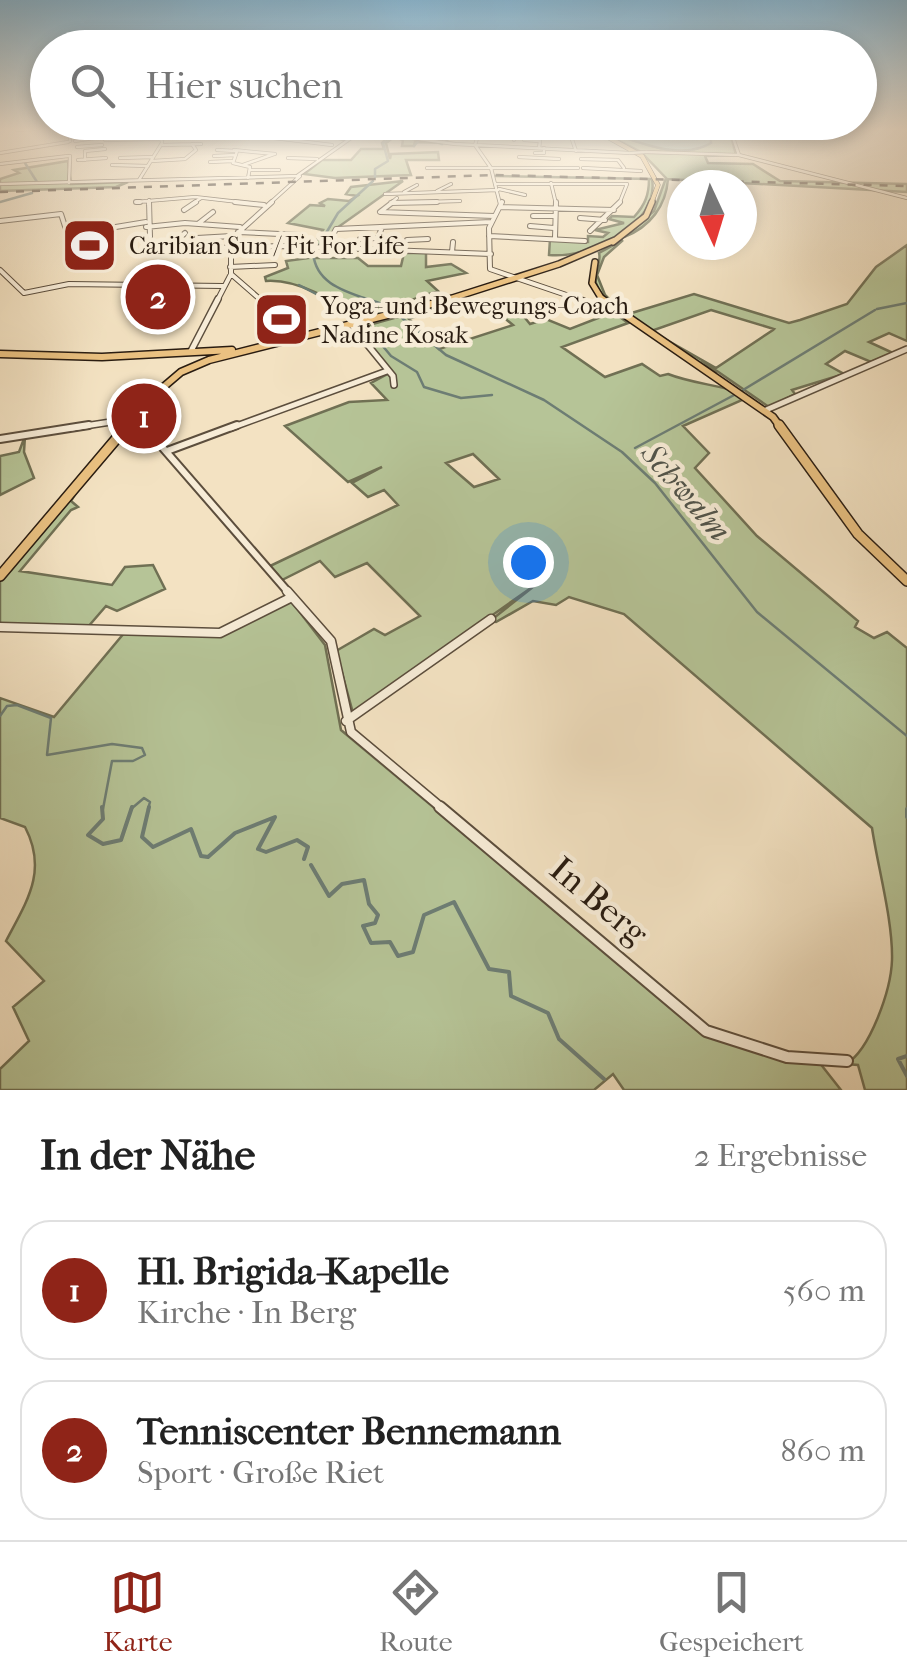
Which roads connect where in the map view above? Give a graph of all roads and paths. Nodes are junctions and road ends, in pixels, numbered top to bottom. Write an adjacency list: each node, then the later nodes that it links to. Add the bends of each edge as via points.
1 (69, 180): 10 (street)
2 (197, 180): 7 (street)
3 (293, 180): 31 (street)
4 (495, 180): 15 (street)
5 (655, 180): 75 (main road, via 646,216)
6 (836, 180): 25 (street)
7 (138, 182): 10 (street)
8 (552, 182): 9 (street); 15 (street); 33 (street)
9 (586, 182): 13 (street); 16 (street)
10 (69, 183): 11 (street)
11 (0, 184)
12 (451, 184): 17 (street)
13 (626, 184): 36 (street)
14 (417, 185): 18 (street)
15 (497, 188): 17 (street); 20 (street); 32 (street)
16 (591, 188)
17 (437, 192): 18 (street)
18 (403, 193): 19 (street)
19 (386, 194)
20 (525, 195)
21 (151, 196): 22 (street); 28 (street); 45 (street)
22 (188, 198): 23 (street)
23 (202, 198): 31 (street); 34 (street)
24 (397, 198): 30 (street)
25 (907, 198)
26 (460, 201): 29 (street)
27 (590, 201): 35 (street)
28 (136, 202)
29 (429, 202): 30 (street); 38 (street)
30 (392, 203): 38 (street, via 380,212)
31 (265, 205): 51 (street)
32 (500, 207): 33 (street); 42 (street)
33 (556, 209): 35 (street); 40 (street)
34 (184, 210)
35 (589, 210): 36 (street)
36 (614, 210): 43 (street)
37 (214, 212): 46 (street)
38 (430, 212): 42 (street)
39 (532, 216): 40 (street)
40 (556, 216): 50 (street)
41 (580, 218): 43 (street)
42 (493, 219): 47 (street); 56 (street)
43 (606, 220): 52 (street)
44 (0, 221): 54 (street, via 58,214)
45 (146, 224): 46 (street); 54 (street); 57 (street)
46 (198, 224): 51 (street)
47 (402, 226): 49 (street); 62 (street)
48 (530, 226): 50 (street)
49 (382, 227): 60 (street, via 378,238); 69 (street, via 336,229)
50 (554, 228): 61 (street)
51 (237, 231): 55 (street); 58 (street); 68 (street)
52 (590, 231)
53 (185, 234): 66 (street)
54 (67, 235): 70 (street)
55 (300, 235)
56 (489, 236): 61 (street); 74 (street)
57 (150, 238)
58 (198, 238)
59 (428, 238): 62 (street)
60 (360, 239)
61 (555, 239): 63 (street)
62 (407, 240): 72 (street)
63 (584, 240)
64 (389, 242): 71 (street)
65 (452, 242): 73 (street)
66 (170, 247): 67 (street); 68 (street)
67 (151, 248)
68 (229, 248): 69 (street); 79 (street)
69 (326, 249): 71 (street)
70 (73, 251)
71 (384, 252): 72 (street); 76 (street)
72 (401, 252): 73 (street)
73 (452, 252): 74 (street)
74 (490, 254): 80 (street, via 490,269)
75 (588, 254): 80 (main road); 82 (main road)
76 (374, 261)
77 (275, 265): 79 (street)
78 (0, 270): 81 (street, via 22,292 69,284)
79 (231, 270): 81 (street); 86 (street)
80 (517, 279): 83 (street); 85 (main road)
81 (223, 286): 90 (street)
82 (600, 299): 83 (street); 95 (main road)
83 (587, 302): 84 (street)
84 (610, 312)
85 (353, 327): 87 (main road); 93 (street)
86 (286, 333)
87 (274, 344): 88 (main road); 92 (main road)
88 (253, 348): 92 (main road)
89 (907, 349): 95 (street)
90 (190, 351): 91 (main road); 92 (main road)
91 (0, 354)
92 (219, 354): 96 (main road, via 180,372)
93 (387, 371): 94 (street); 98 (street)
94 (394, 386)
95 (766, 410): 100 (main road, via 858,534)
96 (132, 421): 97 (street); 98 (street); 99 (main road)
97 (0, 440)
98 (167, 451): 101 (street)
99 (0, 576)
100 (907, 582)
101 (292, 597): 103 (street, via 220,633); 104 (street, via 331,642)
102 (491, 619): 104 (street)
103 (0, 627)
104 (346, 721): 105 (street, In Berg, via 706,1031 787,1056)
105 (847, 1061)

